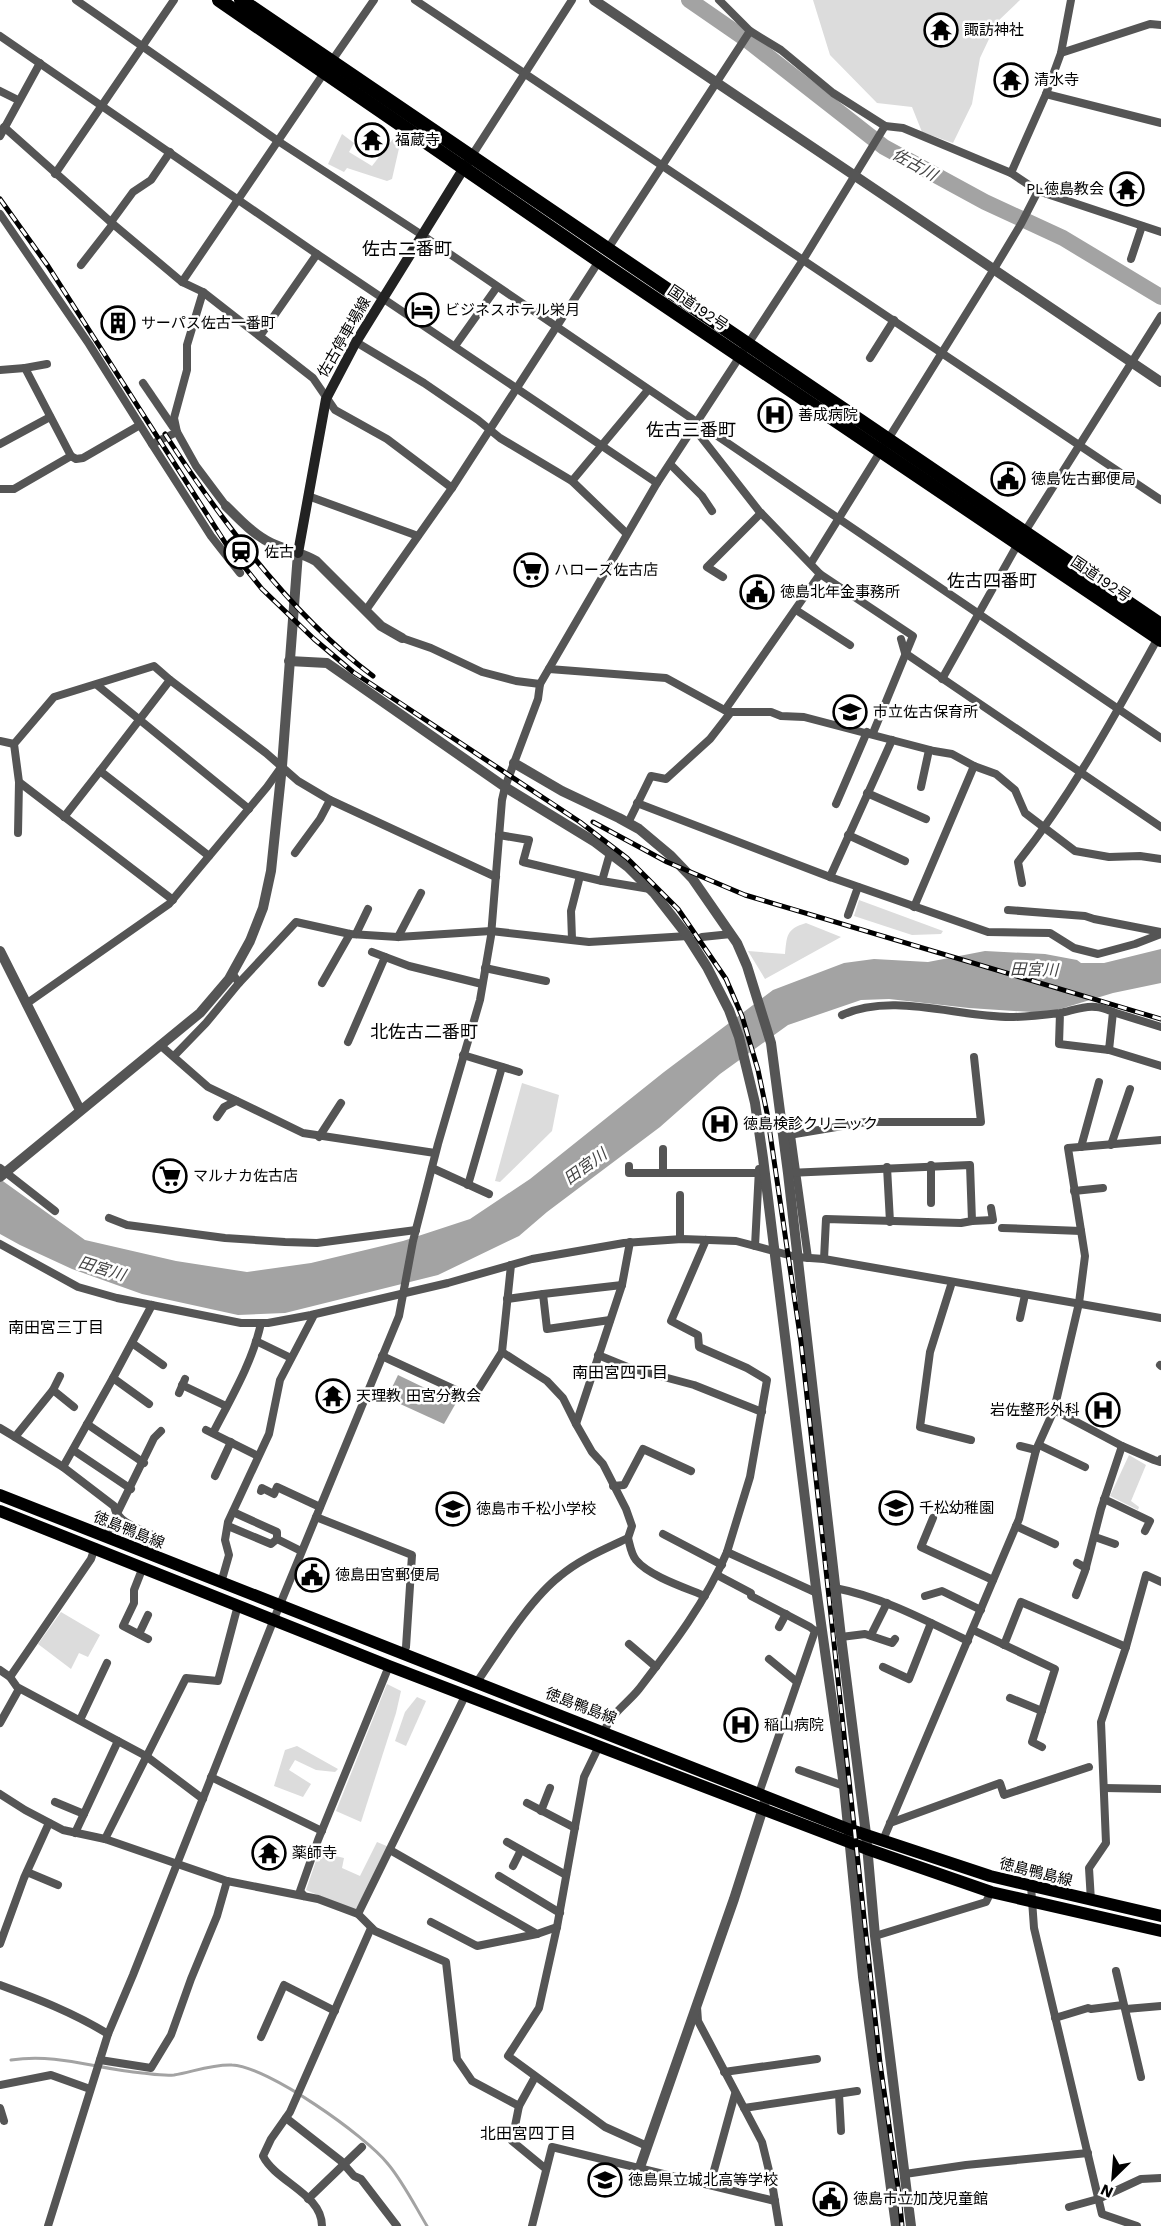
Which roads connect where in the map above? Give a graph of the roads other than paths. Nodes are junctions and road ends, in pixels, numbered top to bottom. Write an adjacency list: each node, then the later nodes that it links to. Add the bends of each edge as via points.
1 (76, 0): 14 (street)
2 (174, 0): 14 (street)
3 (219, 0): 17 (highway, 国道192号)
4 (241, 0): 17 (highway, 国道192号)
5 (374, 0): 17 (street)
6 (415, 0): 18 (street)
7 (572, 0): 18 (street)
8 (594, 0): 19 (street)
9 (719, 0): 12 (street)
10 (1071, 0): 15 (street)
11 (1161, 25): 15 (street, via 1150,24)
12 (748, 34): 19 (street); 25 (street, via 781,50 833,93)
13 (0, 36): 16 (street)
14 (143, 46): 23 (street); 27 (street)
15 (1061, 53): 21 (street)
16 (40, 63): 22 (street); 23 (street)
17 (328, 68): 27 (street); 29 (highway, 国道192号)
18 (524, 73): 29 (street); 30 (street)
19 (717, 83): 30 (street); 33 (street)
20 (0, 91): 22 (street)
21 (1046, 94): 24 (street); 31 (street)
22 (18, 100): 26 (street)
23 (101, 105): 28 (street); 32 (street)
24 (1161, 123)
25 (885, 126): 31 (street, via 903,128); 33 (street)
26 (2, 132): 32 (street)
27 (278, 141): 35 (street); 40 (street)
28 (170, 152): 35 (street); 37 (street, via 151,180 133,192)
29 (467, 163): 40 (main road, 佐古停車場線); 42 (highway, 国道192号)
30 (663, 167): 42 (street); 44 (street)
31 (1011, 173): 34 (street)
32 (55, 174): 37 (street)
33 (856, 176): 44 (street); 46 (street)
34 (1038, 191): 38 (street); 46 (street)
35 (238, 199): 41 (street); 47 (street)
36 (0, 214): 70 (street)
37 (112, 223): 45 (street); 47 (street)
38 (1142, 226): 39 (street); 43 (street)
39 (1161, 232)
40 (422, 235): 48 (street); 50 (main road, 佐古停車場線)
41 (317, 254): 50 (street); 54 (street)
42 (603, 256): 53 (street); 57 (highway, 国道192号)
43 (1131, 259)
44 (803, 260): 52 (street); 57 (street)
45 (81, 265)
46 (994, 269): 58 (street); 60 (street)
47 (182, 282): 49 (street)
48 (497, 286): 53 (street); 56 (street)
49 (203, 292): 54 (street); 73 (street, via 187,345 187,370 174,418)
50 (383, 297): 55 (main road, 佐古停車場線); 56 (street)
51 (1161, 316): 60 (street)
52 (894, 320): 58 (street); 59 (street)
53 (558, 327): 66 (street); 67 (street)
54 (260, 336): 68 (street, via 313,378)
55 (356, 342): 68 (main road, 佐古停車場線); 72 (street, via 424,383)
56 (455, 346): 66 (street)
57 (744, 351): 71 (street); 76 (highway, 国道192号)
58 (941, 352): 76 (street); 77 (street)
59 (870, 358)
60 (1131, 362): 64 (street); 77 (street)
61 (47, 364): 62 (street)
62 (25, 368): 63 (street); 69 (street)
63 (0, 370)
64 (1161, 382)
65 (143, 383): 73 (street)
66 (518, 388): 72 (street); 78 (street)
67 (648, 390): 71 (street); 78 (street)
68 (326, 399): 83 (street, via 335,410 387,439); 85 (main road, 佐古停車場線)
69 (50, 417): 74 (street); 79 (street)
70 (140, 425): 75 (street); 79 (street, via 83,458)
71 (696, 426): 80 (street); 89 (street); 90 (street)
72 (490, 430): 81 (street); 83 (street)
73 (177, 432): 75 (street); 87 (street)
74 (0, 444)
75 (152, 444): 96 (street, via 211,536)
76 (884, 445): 90 (street); 93 (highway, 国道192号)
77 (1079, 445): 86 (street); 93 (street)
78 (602, 446): 81 (street); 82 (street)
79 (71, 456): 84 (street, via 14,489)
80 (670, 464): 82 (street); 88 (street)
81 (572, 481): 91 (street)
82 (657, 483): 91 (street)
83 (452, 488): 92 (street)
84 (0, 489)
85 (308, 496): 92 (street); 94 (main road, 佐古停車場線)
86 (1161, 500)
87 (226, 506): 94 (street, via 268,542)
88 (712, 511)
89 (761, 513): 95 (street); 98 (street, via 707,567)
90 (839, 519): 95 (street); 101 (street)
91 (626, 533): 108 (street)
92 (418, 536): 99 (street)
93 (1021, 538): 101 (street); 102 (highway, 国道192号)
94 (298, 553): 99 (street, via 316,561); 107 (street)
95 (810, 563): 97 (street)
96 (240, 573)
97 (820, 574): 100 (street); 106 (street, via 913,636)
98 (723, 577)
99 (366, 610): 103 (street, via 381,626)
100 (796, 610): 105 (street); 114 (street)
101 (977, 614): 109 (street); 113 (street)
102 (1160, 635): 113 (street)
103 (402, 638): 111 (street, via 482,672)
104 (902, 639): 106 (street)
105 (850, 645)
106 (904, 653): 109 (street); 116 (street)
107 (289, 662): 123 (street); 128 (street, via 327,663)
108 (549, 669): 111 (street); 114 (street, via 666,678)
109 (942, 679): 126 (street)
110 (170, 680): 112 (street, via 154,666); 115 (street); 123 (street)
111 (540, 684): 122 (street)
112 (97, 685): 115 (street); 120 (street, via 54,697)
113 (1118, 710): 117 (street); 126 (street)
114 (728, 711): 116 (street, via 804,717); 132 (street, via 710,739 666,780 651,776)
115 (138, 720): 125 (street); 134 (street)
116 (870, 733): 118 (street); 133 (street)
117 (1161, 738)
118 (892, 740): 121 (street); 130 (street)
119 (0, 741): 120 (street)
120 (14, 744): 127 (street)
121 (929, 750): 124 (street, via 952,754); 129 (street)
122 (514, 763): 128 (street); 137 (street)
123 (282, 766): 131 (street); 134 (street); 172 (street, via 271,871 263,908)
124 (974, 766): 139 (street, via 996,774 1015,790 1025,813); 157 (street)
125 (100, 771): 135 (street); 145 (street)
126 (1082, 773): 138 (street); 139 (street)
127 (19, 782): 135 (street); 140 (street)
128 (505, 787): 142 (street); 144 (street)
129 (921, 787)
130 (867, 794): 136 (street); 141 (street)
131 (330, 800): 143 (street); 149 (street)
132 (638, 803): 137 (street); 150 (street)
133 (836, 804)
134 (249, 809): 145 (street)
135 (64, 817): 156 (street)
136 (926, 819)
137 (628, 823): 164 (street, via 670,855 692,878)
138 (1161, 827)
139 (1045, 829): 146 (street, via 1075,851); 152 (street, via 1018,862)
140 (18, 833)
141 (848, 835): 147 (street); 150 (street)
142 (499, 836): 148 (street, via 529,840 523,862); 149 (street)
143 (295, 853)
144 (610, 853): 151 (street); 154 (street)
145 (209, 856): 156 (street)
146 (1161, 859)
147 (905, 861)
148 (580, 876): 151 (street); 166 (street, via 571,911)
149 (496, 877): 161 (street)
150 (830, 877): 153 (street)
151 (602, 881): 154 (street)
152 (1022, 883)
153 (858, 887): 157 (street); 160 (street)
154 (650, 889): 167 (street)
155 (421, 893): 165 (street)
156 (173, 900): 177 (street)
157 (914, 907): 162 (street, via 988,932 1050,933 1074,948 1098,954 1135,945)
158 (368, 909): 163 (street)
159 (1008, 910): 162 (street, via 1085,916)
160 (848, 915)
161 (491, 931): 165 (street); 166 (street); 171 (street)
162 (1161, 933)
163 (353, 934): 165 (street); 174 (street, via 297,922); 175 (street)
164 (731, 934): 167 (street); 199 (street, via 747,966 771,1043)
165 (398, 937)
166 (572, 939): 167 (street)
167 (690, 940): 206 (street, via 740,1037)
168 (0, 951): 177 (street)
169 (372, 952): 170 (street)
170 (385, 957): 176 (street); 184 (street)
171 (485, 968): 173 (street); 176 (street)
172 (232, 973): 174 (street); 181 (street, via 200,1013)
173 (546, 981)
174 (239, 983): 183 (street)
175 (322, 983)
176 (482, 984): 187 (street)
177 (26, 1004): 197 (street)
178 (1113, 1012): 179 (street, via 1095,1006); 182 (street); 186 (street)
179 (1060, 1013): 180 (street, via 982,1016 910,1006 877,1006); 186 (street, via 1059,1044)
180 (842, 1015)
181 (185, 1025): 183 (street); 185 (street)
182 (1161, 1027)
183 (194, 1036): 188 (street)
184 (348, 1042)
185 (160, 1045): 188 (street); 197 (street)
186 (1108, 1050): 190 (street)
187 (463, 1055): 191 (street); 205 (street)
188 (174, 1056): 195 (street, via 208,1087)
189 (974, 1057): 199 (street, via 981,1122 866,1122)
190 (1161, 1066)
191 (502, 1067): 192 (street); 215 (street)
192 (519, 1072)
193 (1099, 1082): 203 (street)
194 (1130, 1089): 202 (street)
195 (236, 1101): 198 (street, via 224,1107); 200 (street)
196 (341, 1103): 200 (street)
197 (80, 1110): 211 (street)
198 (217, 1117)
199 (787, 1135): 214 (street)
200 (319, 1137): 205 (street)
201 (1161, 1140): 202 (street)
202 (1111, 1145): 203 (street)
203 (1081, 1148): 217 (street, via 1068,1148)
204 (663, 1149): 212 (street)
205 (435, 1154): 210 (street)
206 (763, 1158): 213 (street); 234 (street)
207 (629, 1166): 212 (street, via 629,1173)
208 (931, 1166): 209 (street); 220 (street); 224 (street, via 970,1165)
209 (887, 1167): 214 (street); 225 (street)
210 (432, 1168): 215 (street); 227 (street)
211 (2, 1172): 222 (street)
212 (663, 1173): 213 (street)
213 (759, 1173): 233 (street)
214 (793, 1173): 235 (street)
215 (468, 1185): 218 (street)
216 (1103, 1188): 217 (street)
217 (1074, 1191): 228 (street)
218 (489, 1194)
219 (680, 1195): 229 (street)
220 (931, 1203)
221 (991, 1208): 224 (street, via 993,1220)
222 (55, 1211)
223 (109, 1218): 227 (street, via 127,1225 285,1242 317,1243)
224 (972, 1221): 225 (street)
225 (890, 1222): 236 (street, via 826,1220)
226 (1002, 1228): 228 (street)
227 (416, 1230): 240 (street)
228 (1081, 1231): 244 (street, via 1085,1256)
229 (680, 1239): 230 (street); 231 (street)
230 (706, 1240): 233 (street); 266 (street, via 671,1322 698,1335 699,1347 767,1380)
231 (630, 1242): 237 (street); 239 (street)
232 (0, 1244): 245 (street, via 78,1287)
233 (755, 1246): 234 (street)
234 (774, 1251): 235 (street); 319 (street)
235 (802, 1258): 236 (street); 318 (street)
236 (824, 1259): 238 (street)
237 (511, 1265): 240 (street); 243 (street)
238 (952, 1282): 242 (street); 272 (street, via 930,1352 920,1427)
239 (622, 1285): 241 (street); 249 (street)
240 (404, 1291): 246 (street); 255 (street, via 399,1316)
241 (543, 1294): 243 (street); 249 (street, via 547,1329)
242 (1025, 1295): 244 (street); 247 (street)
243 (507, 1299): 253 (street)
244 (1079, 1303): 248 (street); 265 (street)
245 (152, 1305): 250 (street); 252 (street)
246 (314, 1315): 250 (street); 256 (street)
247 (1020, 1318)
248 (1161, 1318)
249 (610, 1320): 254 (street)
250 (261, 1323): 251 (street)
251 (256, 1341): 256 (street); 263 (street)
252 (132, 1343): 257 (street); 259 (street)
253 (502, 1352): 255 (street, via 473,1398); 268 (street, via 547,1381 562,1398)
254 (598, 1355): 266 (street, via 694,1385); 268 (street)
255 (382, 1356): 290 (street)
256 (291, 1358): 278 (street, via 280,1380 269,1434)
257 (164, 1365)
258 (60, 1376): 261 (street)
259 (113, 1378): 262 (street); 267 (street)
260 (182, 1386): 263 (street)
261 (53, 1390): 264 (street); 271 (street)
262 (149, 1404)
263 (226, 1406): 273 (street, via 210,1431)
264 (74, 1407)
265 (1054, 1410): 275 (street); 276 (street)
266 (762, 1412): 308 (street, via 750,1476)
267 (87, 1424): 277 (street); 280 (street)
268 (576, 1425): 285 (street)
269 (0, 1428): 271 (street)
270 (161, 1431): 280 (street)
271 (15, 1437): 281 (street)
272 (971, 1440)
273 (231, 1442): 278 (street); 284 (street)
274 (1020, 1446): 276 (street)
275 (1122, 1446): 279 (street); 289 (street)
276 (1038, 1447): 282 (street); 297 (street)
277 (73, 1450): 281 (street); 286 (street)
278 (258, 1456): 292 (street)
279 (1161, 1461)
280 (144, 1463): 286 (street)
281 (63, 1467): 293 (street, via 114,1506)
282 (1085, 1467)
283 (691, 1471): 285 (street, via 643,1449 624,1485)
284 (215, 1476)
285 (613, 1486): 302 (street, via 632,1526)
286 (131, 1489): 293 (street)
287 (261, 1491): 290 (street, via 262,1488 274,1494 277,1487)
288 (0, 1496): 300 (main road, 徳島鴨島線)
289 (1104, 1499): 298 (street, via 1150,1521); 301 (street)
290 (320, 1507): 294 (street)
291 (0, 1511): 306 (main road, 徳島鴨島線)
292 (233, 1512): 296 (street); 303 (street, via 277,1532)
293 (116, 1514): 300 (street); 309 (street, via 155,1536)
294 (316, 1517): 307 (street); 343 (street, via 412,1555)
295 (933, 1518): 315 (street, via 921,1547)
296 (228, 1526): 303 (street, via 271,1544); 317 (street, via 225,1539 229,1555)
297 (1016, 1526): 304 (street); 315 (street)
298 (1145, 1531)
299 (663, 1534): 311 (street)
300 (106, 1536): 309 (main road, 徳島鴨島線)
301 (1095, 1537): 305 (street); 313 (street)
302 (628, 1538): 321 (street, via 637,1561 648,1570); 351 (street, via 580,1561 558,1577)
303 (277, 1539): 307 (street)
304 (1054, 1544)
305 (1115, 1544)
306 (95, 1547): 312 (main road, 徳島鴨島線); 350 (street, via 91,1559)
307 (301, 1551): 324 (street)
308 (727, 1552): 311 (street); 319 (street)
309 (149, 1554): 317 (main road, 徳島鴨島線)
310 (1077, 1563): 313 (street)
311 (722, 1565): 314 (street)
312 (143, 1567): 325 (main road, 徳島鴨島線); 334 (street, via 134,1590 134,1603 123,1626)
313 (1086, 1568): 320 (street)
314 (717, 1575): 321 (street); 327 (street)
315 (993, 1580): 326 (street)
316 (1161, 1582): 342 (street, via 1146,1575)
317 (221, 1583): 324 (main road, 徳島鴨島線)
318 (836, 1588): 323 (street); 336 (street)
319 (817, 1593): 333 (street)
320 (1076, 1595)
321 (705, 1596): 347 (street)
322 (925, 1596): 326 (street, via 942,1591)
323 (887, 1603): 330 (street); 335 (street)
324 (280, 1604): 329 (street); 343 (main road, 徳島鴨島線)
325 (238, 1605): 329 (main road, 徳島鴨島線); 363 (street, via 218,1681 186,1678)
326 (981, 1610): 332 (street)
327 (786, 1614): 331 (street); 333 (street)
328 (148, 1615): 334 (street)
329 (274, 1619): 346 (main road, 徳島鴨島線); 366 (street)
330 (931, 1623): 339 (street); 348 (street, via 909,1680)
331 (780, 1627)
332 (973, 1629): 339 (street); 341 (street)
333 (819, 1631): 352 (street); 367 (street)
334 (139, 1634): 337 (street)
335 (871, 1635): 336 (street); 338 (street, via 892,1643)
336 (841, 1637): 384 (street)
337 (148, 1639)
338 (895, 1639)
339 (968, 1641): 379 (street)
340 (629, 1644): 347 (street)
341 (1004, 1645): 342 (street, via 1022,1602); 356 (street, via 1055,1670)
342 (1126, 1647): 369 (street, via 1101,1722)
343 (403, 1653): 351 (main road, 徳島鴨島線)
344 (769, 1659): 352 (street)
345 (107, 1663): 357 (street)
346 (389, 1666): 354 (main road, 徳島鴨島線); 382 (street)
347 (656, 1667): 359 (street)
348 (883, 1668)
349 (0, 1670): 350 (street)
350 (10, 1677): 353 (street)
351 (477, 1682): 359 (main road, 徳島鴨島線)
352 (797, 1682): 373 (street)
353 (20, 1689): 357 (street); 358 (street)
354 (466, 1694): 361 (main road, 徳島鴨島線); 390 (street)
355 (1010, 1698): 356 (street)
356 (1042, 1711): 362 (street, via 1032,1742)
357 (80, 1720): 360 (street)
358 (0, 1723)
359 (604, 1731): 373 (main road, 徳島鴨島線)
360 (118, 1741): 363 (street); 377 (street)
361 (599, 1746): 373 (main road, 徳島鴨島線); 380 (street, via 584,1777)
362 (1042, 1747)
363 (146, 1756): 372 (street); 385 (street)
364 (1089, 1767): 379 (street, via 1004,1795 1000,1783)
365 (799, 1770): 367 (street)
366 (211, 1778): 372 (street); 382 (street)
367 (844, 1786): 381 (street)
368 (550, 1788): 376 (street)
369 (1104, 1788): 370 (street); 402 (street, via 1106,1843 1089,1868)
370 (1161, 1789)
371 (0, 1794): 378 (street)
372 (203, 1799): 392 (street)
373 (763, 1799): 381 (main road, 徳島鴨島線); 388 (main road, 徳島鴨島線); 417 (street)
374 (55, 1802): 377 (street)
375 (527, 1803): 376 (street)
376 (541, 1811): 380 (street)
377 (84, 1814): 383 (street)
378 (49, 1823): 383 (street); 394 (street)
379 (890, 1823): 386 (street)
380 (574, 1828): 395 (street)
381 (848, 1829): 384 (main road, 徳島鴨島線); 388 (street)
382 (322, 1831): 401 (street, via 300,1891)
383 (75, 1833): 385 (street)
384 (866, 1834): 386 (main road, 徳島鴨島線); 389 (street)
385 (105, 1839): 392 (street)
386 (883, 1840): 399 (main road, 徳島鴨島線)
387 (507, 1842): 391 (street)
388 (850, 1843): 389 (main road, 徳島鴨島線); 457 (street, via 863,1977)
389 (867, 1849): 400 (main road, 徳島鴨島線); 412 (street)
390 (390, 1850): 405 (street); 411 (street)
391 (521, 1850): 393 (street); 395 (street)
392 (177, 1864): 397 (street); 421 (street)
393 (513, 1866)
394 (27, 1872): 398 (street); 413 (street)
395 (566, 1875): 404 (street)
396 (499, 1876): 404 (street)
397 (227, 1881): 401 (street); 424 (street, via 171,2035 151,2068)
398 (58, 1886)
399 (1031, 1886): 402 (main road, 徳島鴨島線); 403 (street)
400 (992, 1892): 403 (main road, 徳島鴨島線); 412 (street, via 986,1902)
401 (304, 1896): 405 (street)
402 (1091, 1901): 406 (main road, 徳島鴨島線)
403 (1032, 1903): 410 (main road, 徳島鴨島線); 420 (street)
404 (560, 1913): 408 (street)
405 (358, 1914): 409 (street)
406 (1161, 1916)
407 (431, 1922): 411 (street, via 477,1946)
408 (557, 1927): 411 (street); 426 (street, via 539,2008 508,2056)
409 (371, 1928): 419 (street); 433 (street, via 446,1962 456,2059 472,2081)
410 (1161, 1931)
411 (537, 1934)
412 (875, 1936): 445 (street)
413 (0, 1944)
414 (1116, 1971): 418 (street)
415 (0, 1985): 421 (street, via 57,2006)
416 (1161, 2006): 418 (street)
417 (697, 2007): 425 (street, via 698,2021); 439 (street)
418 (1124, 2007): 420 (street, via 1088,2008); 427 (street)
419 (335, 2011): 422 (street, via 284,1985); 436 (street)
420 (1055, 2018): 441 (street)
421 (108, 2034): 424 (street)
422 (261, 2037)
423 (818, 2058): 425 (street)
424 (100, 2060): 429 (street)
425 (724, 2072): 431 (street)
426 (535, 2077): 433 (street); 439 (street, via 605,2127)
427 (1141, 2078)
428 (0, 2085): 429 (street, via 51,2075)
429 (90, 2089): 452 (street)
430 (857, 2091): 432 (street)
431 (735, 2094): 435 (street); 447 (street)
432 (839, 2094): 435 (street); 438 (street)
433 (519, 2106): 444 (street, via 512,2141)
434 (0, 2108): 437 (street)
435 (744, 2108): 450 (street, via 762,2142)
436 (286, 2118): 442 (street); 448 (street, via 263,2156 268,2166)
437 (4, 2121)
438 (841, 2131)
439 (647, 2146): 443 (street)
440 (362, 2147): 442 (street)
441 (1088, 2153): 445 (street); 449 (street)
442 (343, 2163): 448 (street); 454 (street, via 361,2179)
443 (640, 2168): 444 (street, via 552,2146); 447 (street)
444 (546, 2169): 455 (street)
445 (905, 2174): 458 (street)
446 (1161, 2178): 449 (street, via 1141,2179)
447 (710, 2185): 450 (street)
448 (308, 2199): 453 (street, via 322,2216)
449 (1098, 2199): 451 (street); 459 (street, via 1102,2214)
450 (775, 2201): 456 (street)
451 (1069, 2207)
452 (48, 2226)
453 (322, 2226)
454 (398, 2226)
455 (532, 2226)
456 (779, 2226)
457 (896, 2226)
458 (911, 2226)
459 (1134, 2226)

